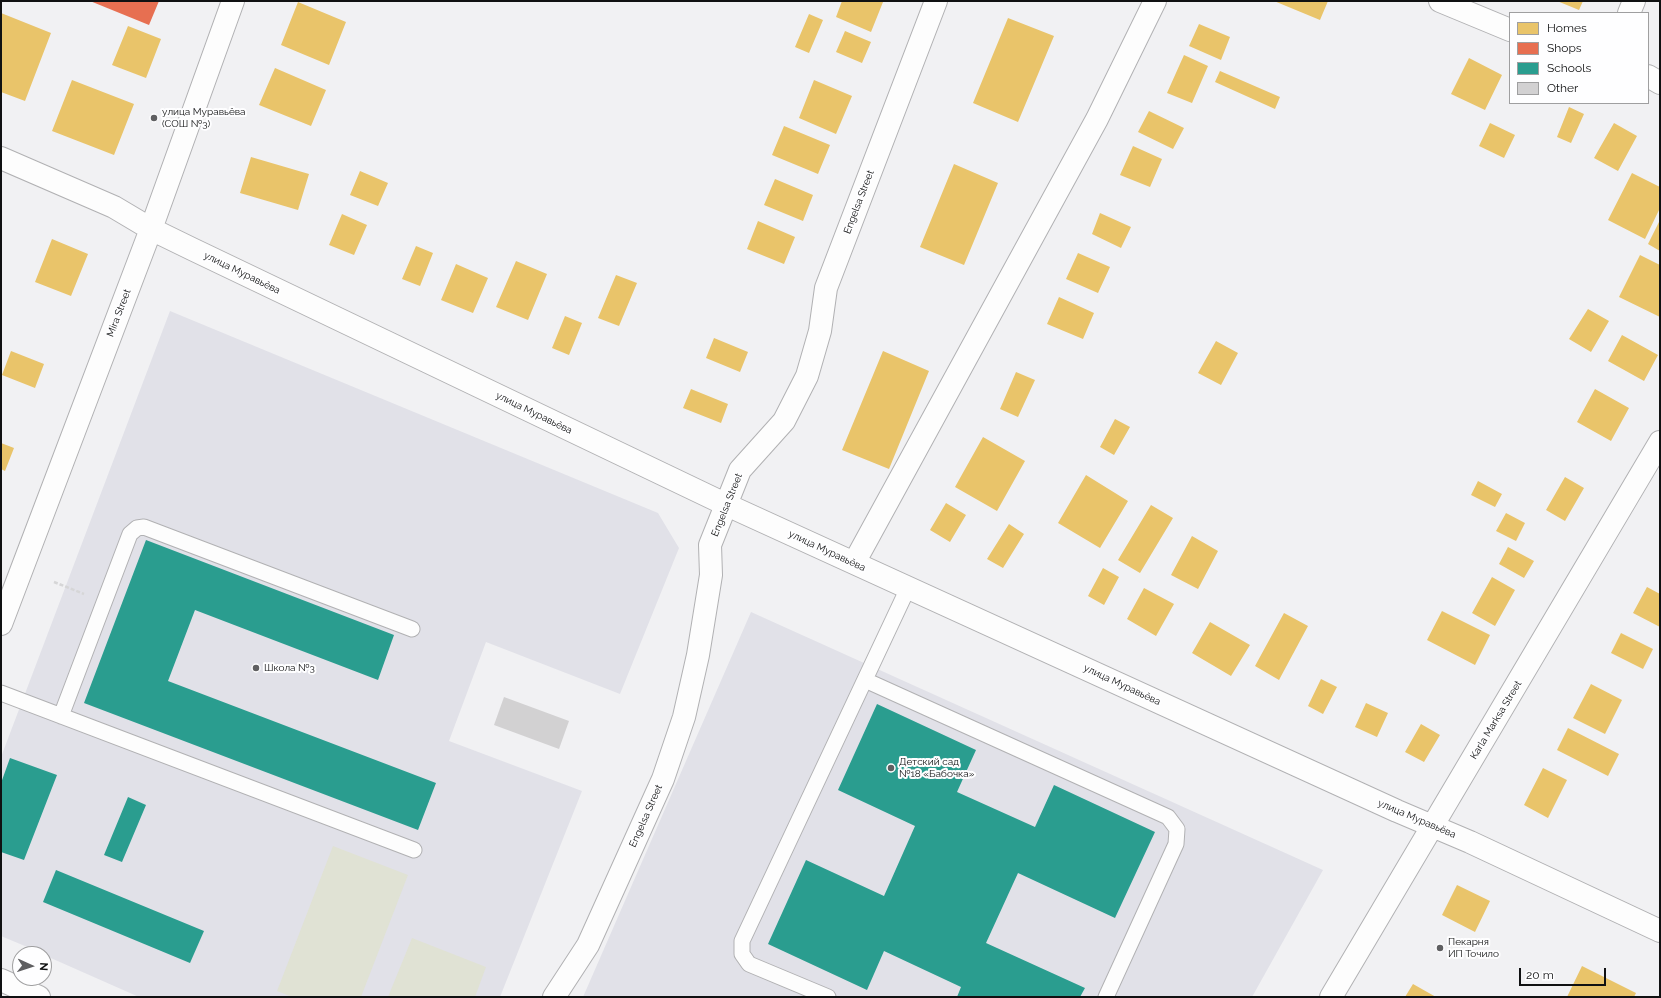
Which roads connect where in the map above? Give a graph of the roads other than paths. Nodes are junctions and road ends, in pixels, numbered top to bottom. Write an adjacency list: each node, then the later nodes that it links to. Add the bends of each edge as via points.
1 (233, 1): 11 (street, Mira Street)
2 (936, 1): 13 (street, Engelsa Street, via 826,288 820,331 806,376 784,420 740,470)
3 (1155, 1): 14 (street, via 1097,119)
4 (1440, 1): 7 (street)
5 (1634, 1): 6 (street)
6 (1629, 12)
7 (1509, 30)
8 (1649, 77): 9 (street)
9 (1660, 83)
10 (1, 158): 11 (street, улица Муравьёва, via 114,207)
11 (151, 229): 13 (street, улица Муравьёва); 16 (street, Mira Street)
12 (1660, 442): 21 (street, Karla Marksa Street)
13 (726, 504): 14 (street, улица Муравьёва); 26 (street, Engelsa Street, via 710,545 711,575 698,655 684,717 663,779 588,944)
14 (854, 563): 15 (street, улица Муравьёва)
15 (908, 588): 18 (lane); 21 (street, улица Муравьёва)
16 (1, 624)
17 (412, 629): 20 (lane, via 144,527 137,528 130,534)
18 (865, 680): 27 (lane, via 742,941 742,954 749,964); 28 (lane, via 1168,817 1177,829 1176,844)
19 (1, 693): 20 (lane)
20 (61, 716): 22 (lane)
21 (1432, 827): 23 (street, улица Муравьёва, via 1470,842); 29 (street, Karla Marksa Street)
22 (414, 850)
23 (1660, 931)
24 (1, 980): 25 (street)
25 (39, 997)
26 (554, 997)
27 (828, 997)
28 (1106, 997)
29 (1331, 997)

